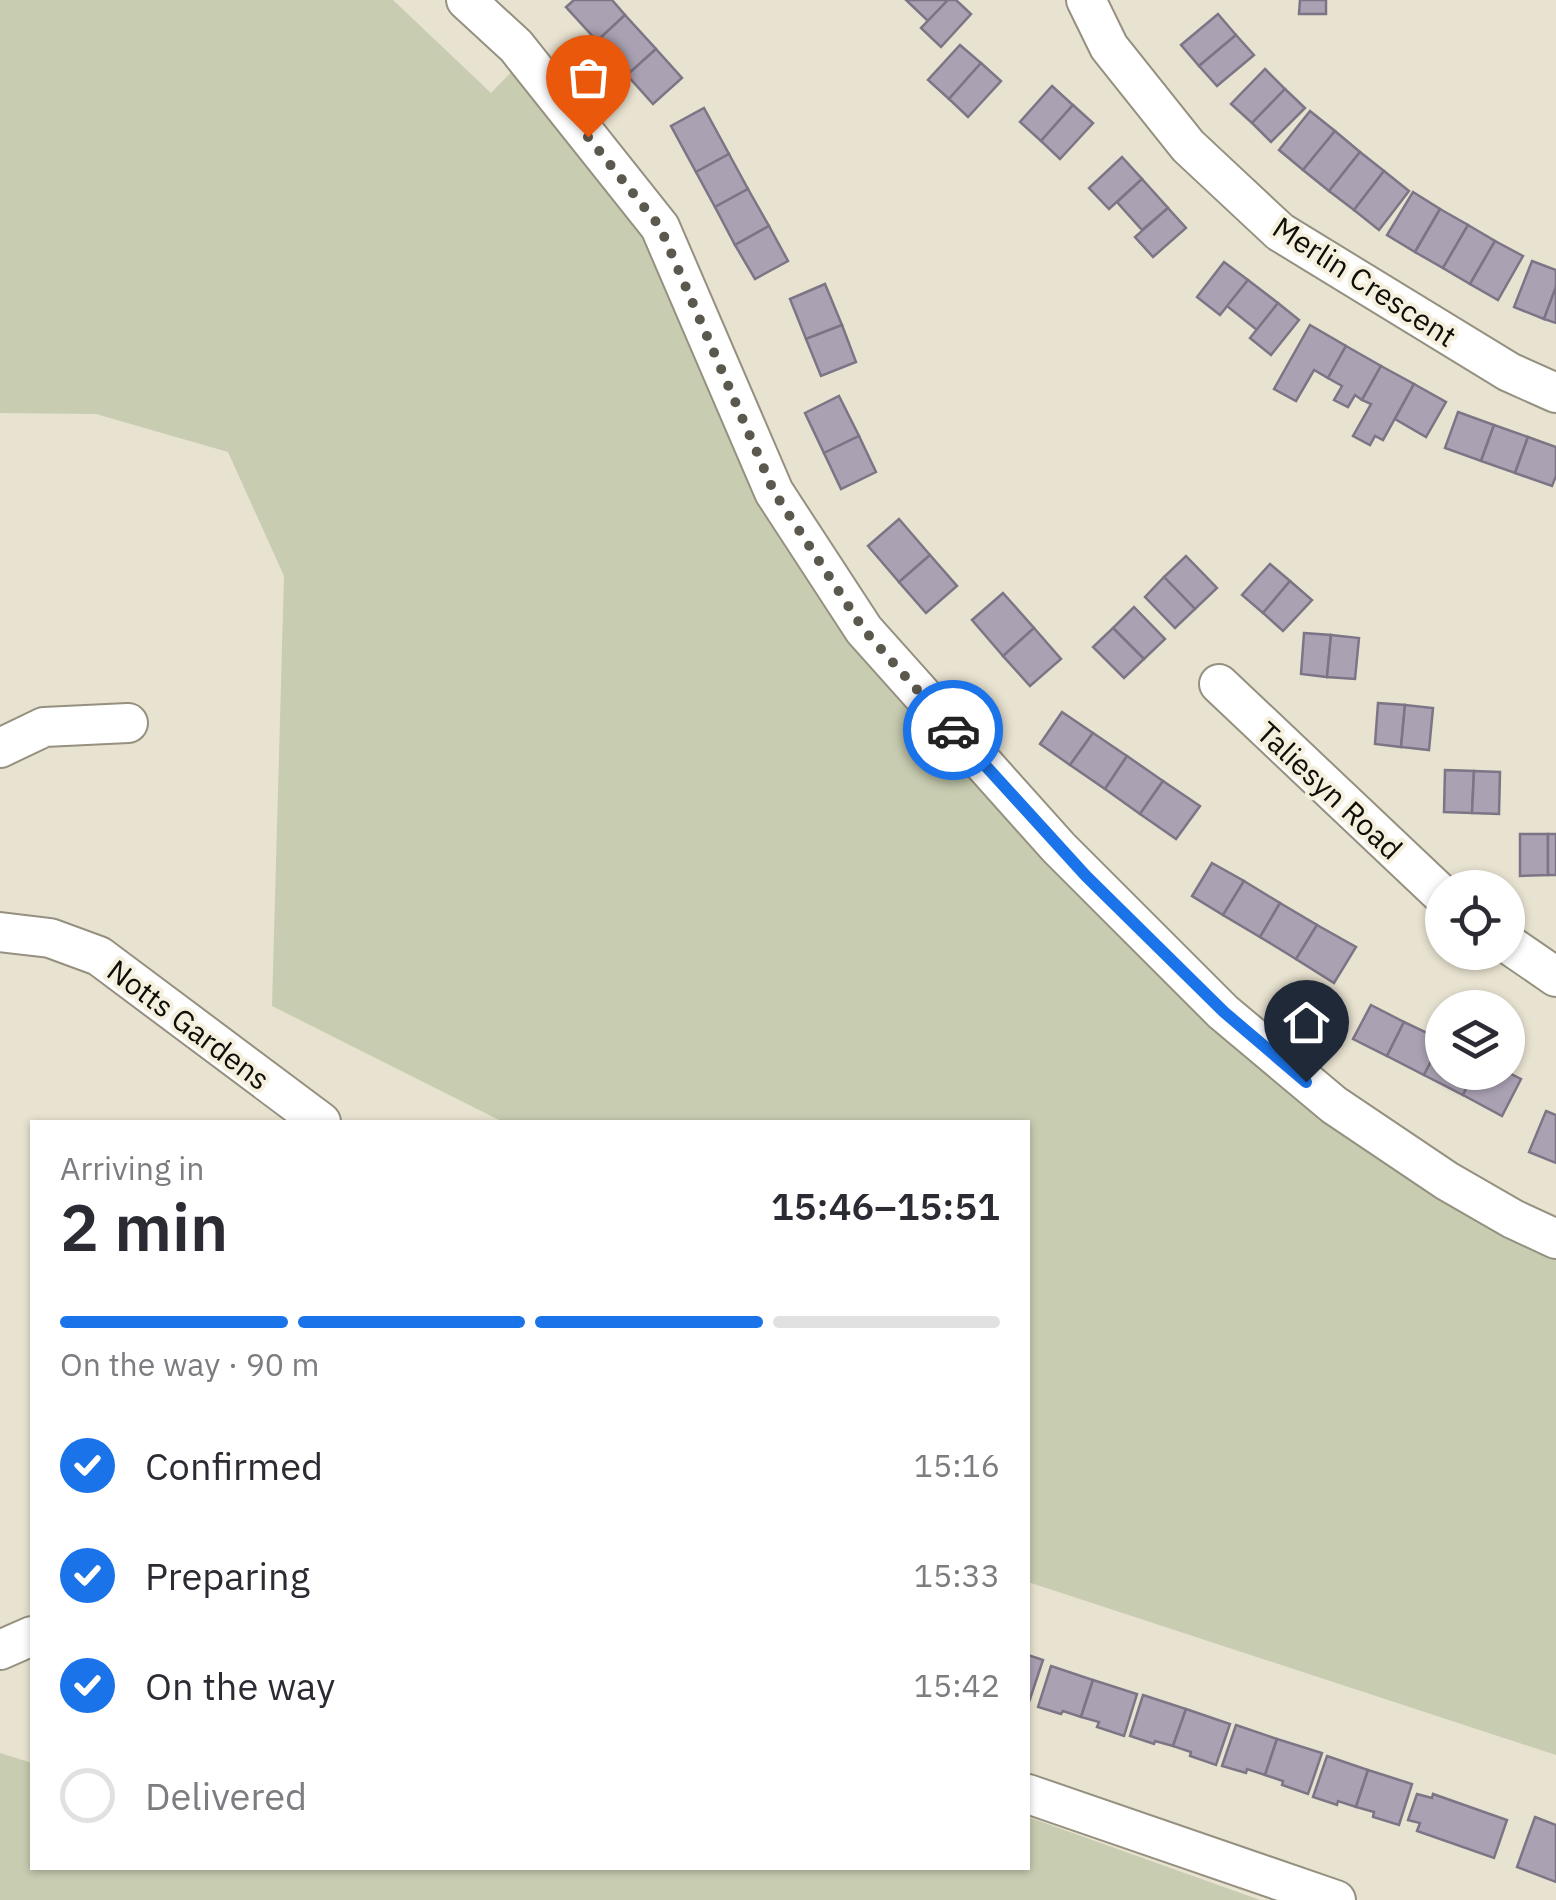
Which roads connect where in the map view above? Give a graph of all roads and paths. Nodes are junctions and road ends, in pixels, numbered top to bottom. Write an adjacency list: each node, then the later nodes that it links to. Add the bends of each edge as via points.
1 (466, 0): 12 (street, via 516,46 660,227 774,492 864,630 1059,848 1224,1012 1334,1105 1448,1181)
2 (1086, 0): 3 (street, Merlin Crescent, via 1109,47 1188,146 1280,232 1508,372)
3 (1556, 393)
4 (1218, 684): 7 (street, Taliesyn Road)
5 (128, 723): 6 (street, via 44,727)
6 (0, 748)
7 (1425, 879)
8 (0, 932): 11 (street, Notts Gardens, via 50,938 98,956)
9 (1525, 956): 10 (street)
10 (1556, 977)
11 (317, 1119)
12 (1556, 1239)
13 (30, 1637): 14 (street)
14 (0, 1650)
15 (1030, 1795): 16 (street)
16 (1336, 1900)

